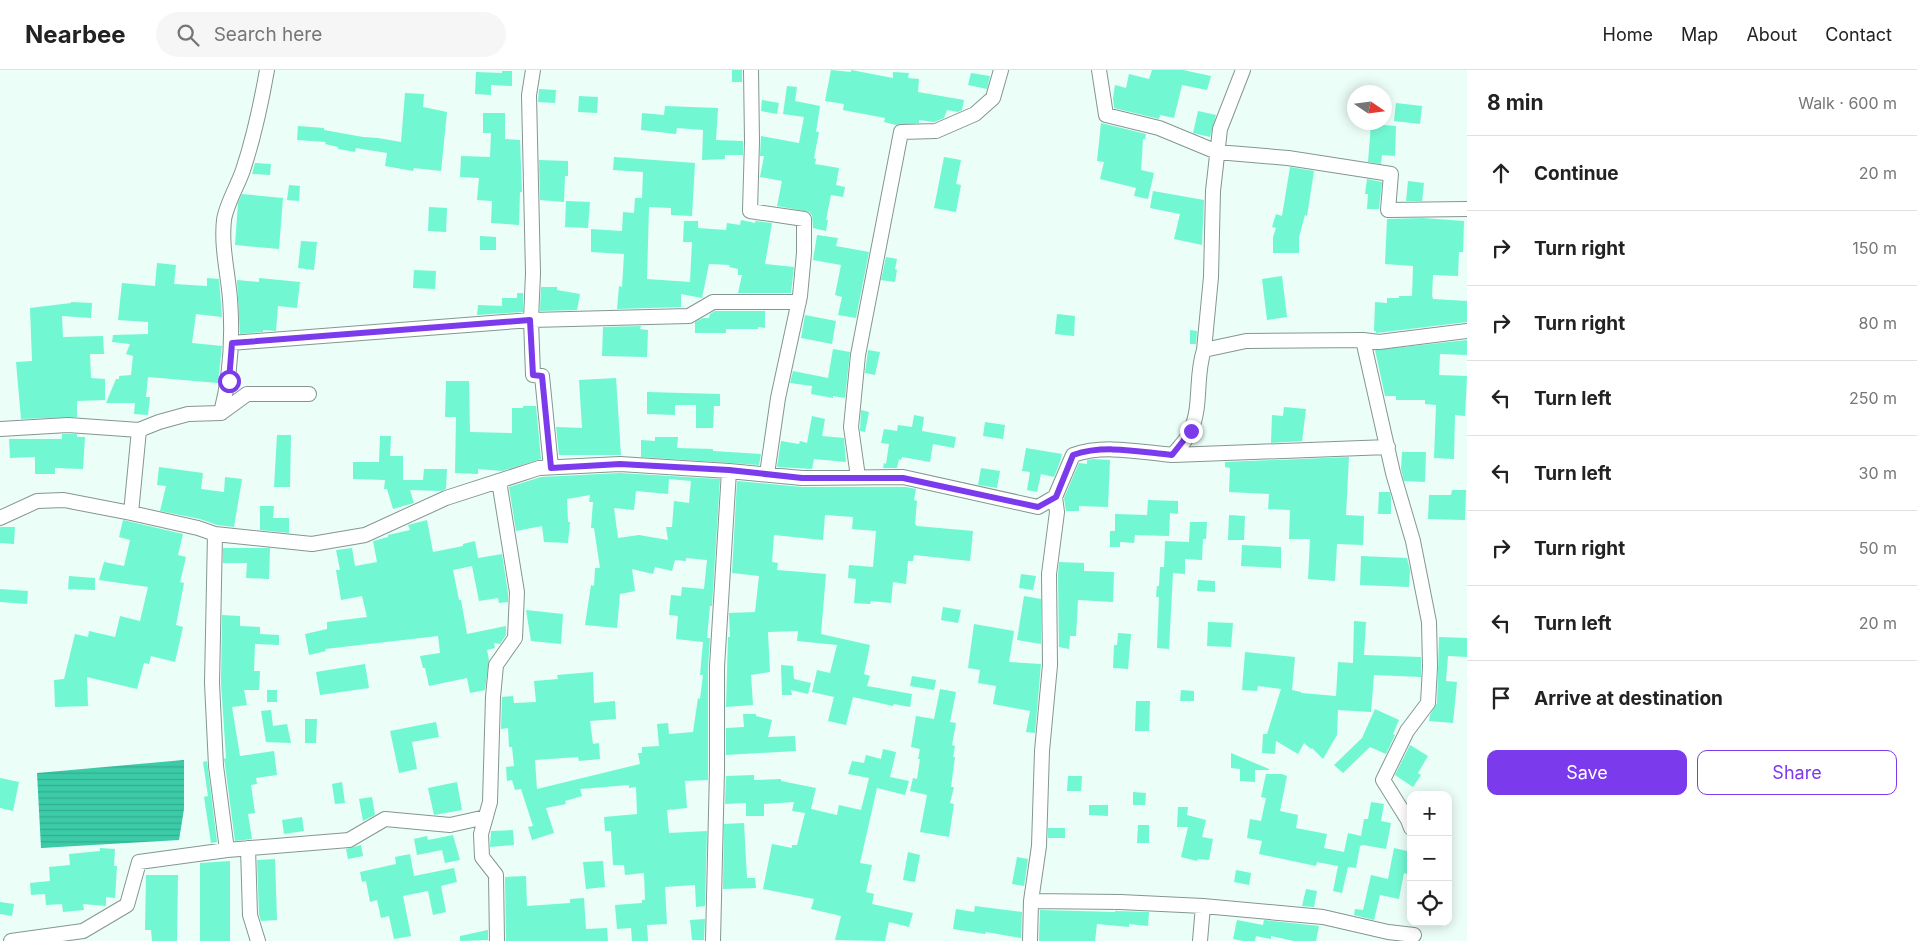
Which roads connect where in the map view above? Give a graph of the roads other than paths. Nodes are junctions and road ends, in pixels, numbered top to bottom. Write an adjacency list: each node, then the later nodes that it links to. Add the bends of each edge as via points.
1 (267, 70): 13 (street, via 258,120 224,218 224,262)
2 (533, 70): 10 (street, via 529,95 533,273)
3 (751, 70): 9 (street, via 750,211 804,219)
4 (1001, 70): 24 (street, via 993,98 975,114 936,131 901,132 858,355 851,427)
5 (1099, 70): 7 (street, via 1106,115 1159,128)
6 (1243, 70): 7 (street, via 1220,129)
7 (1217, 152): 8 (street, via 1288,158 1391,174 1388,210); 14 (street)
8 (1467, 210)
9 (798, 302): 10 (street, via 713,302 689,316); 23 (street, via 778,398)
10 (530, 320): 13 (street); 21 (street, via 533,375 542,376)
11 (1467, 331): 12 (street, via 1379,342)
12 (1363, 340): 14 (street, via 1246,341); 19 (street)
13 (232, 343): 16 (street)
14 (1204, 350): 20 (street, via 1191,431)
15 (309, 394): 16 (street, via 247,394)
16 (222, 413): 18 (street, via 188,414)
17 (0, 429): 18 (street, via 68,425)
18 (139, 430): 27 (street)
19 (1388, 446): 20 (street); 31 (street, via 1413,541 1429,622 1428,703 1407,731 1383,780)
20 (1172, 455): 26 (street, via 1107,449 1073,455)
21 (551, 468): 22 (street, via 620,464); 25 (street, via 539,468)
22 (729, 470): 23 (street); 40 (street, via 716,667)
23 (767, 474): 24 (street)
24 (858, 478): 26 (street, via 903,478 1038,507)
25 (500, 481): 29 (street, via 446,498 365,535 312,544); 30 (street, via 517,592 515,638 496,665 490,802)
26 (1056, 497): 34 (street, via 1049,574 1050,665 1038,846)
27 (131, 513): 28 (street, via 64,500 37,501); 29 (street)
28 (0, 518)
29 (215, 534): 33 (street, via 212,683 216,766)
30 (486, 817): 32 (street, via 450,826 386,819 349,840); 39 (street, via 481,834 482,857 496,875)
31 (1407, 818)
32 (248, 848): 33 (street); 38 (street, via 250,915)
33 (227, 850): 37 (street, via 139,862 127,905 83,931)
34 (1031, 901): 35 (street); 41 (street)
35 (1203, 906): 36 (street, via 1324,917 1388,932); 42 (street)
36 (1414, 933)
37 (8, 939)
38 (258, 941)
39 (497, 941)
40 (713, 941)
41 (1030, 941)
42 (1200, 941)

